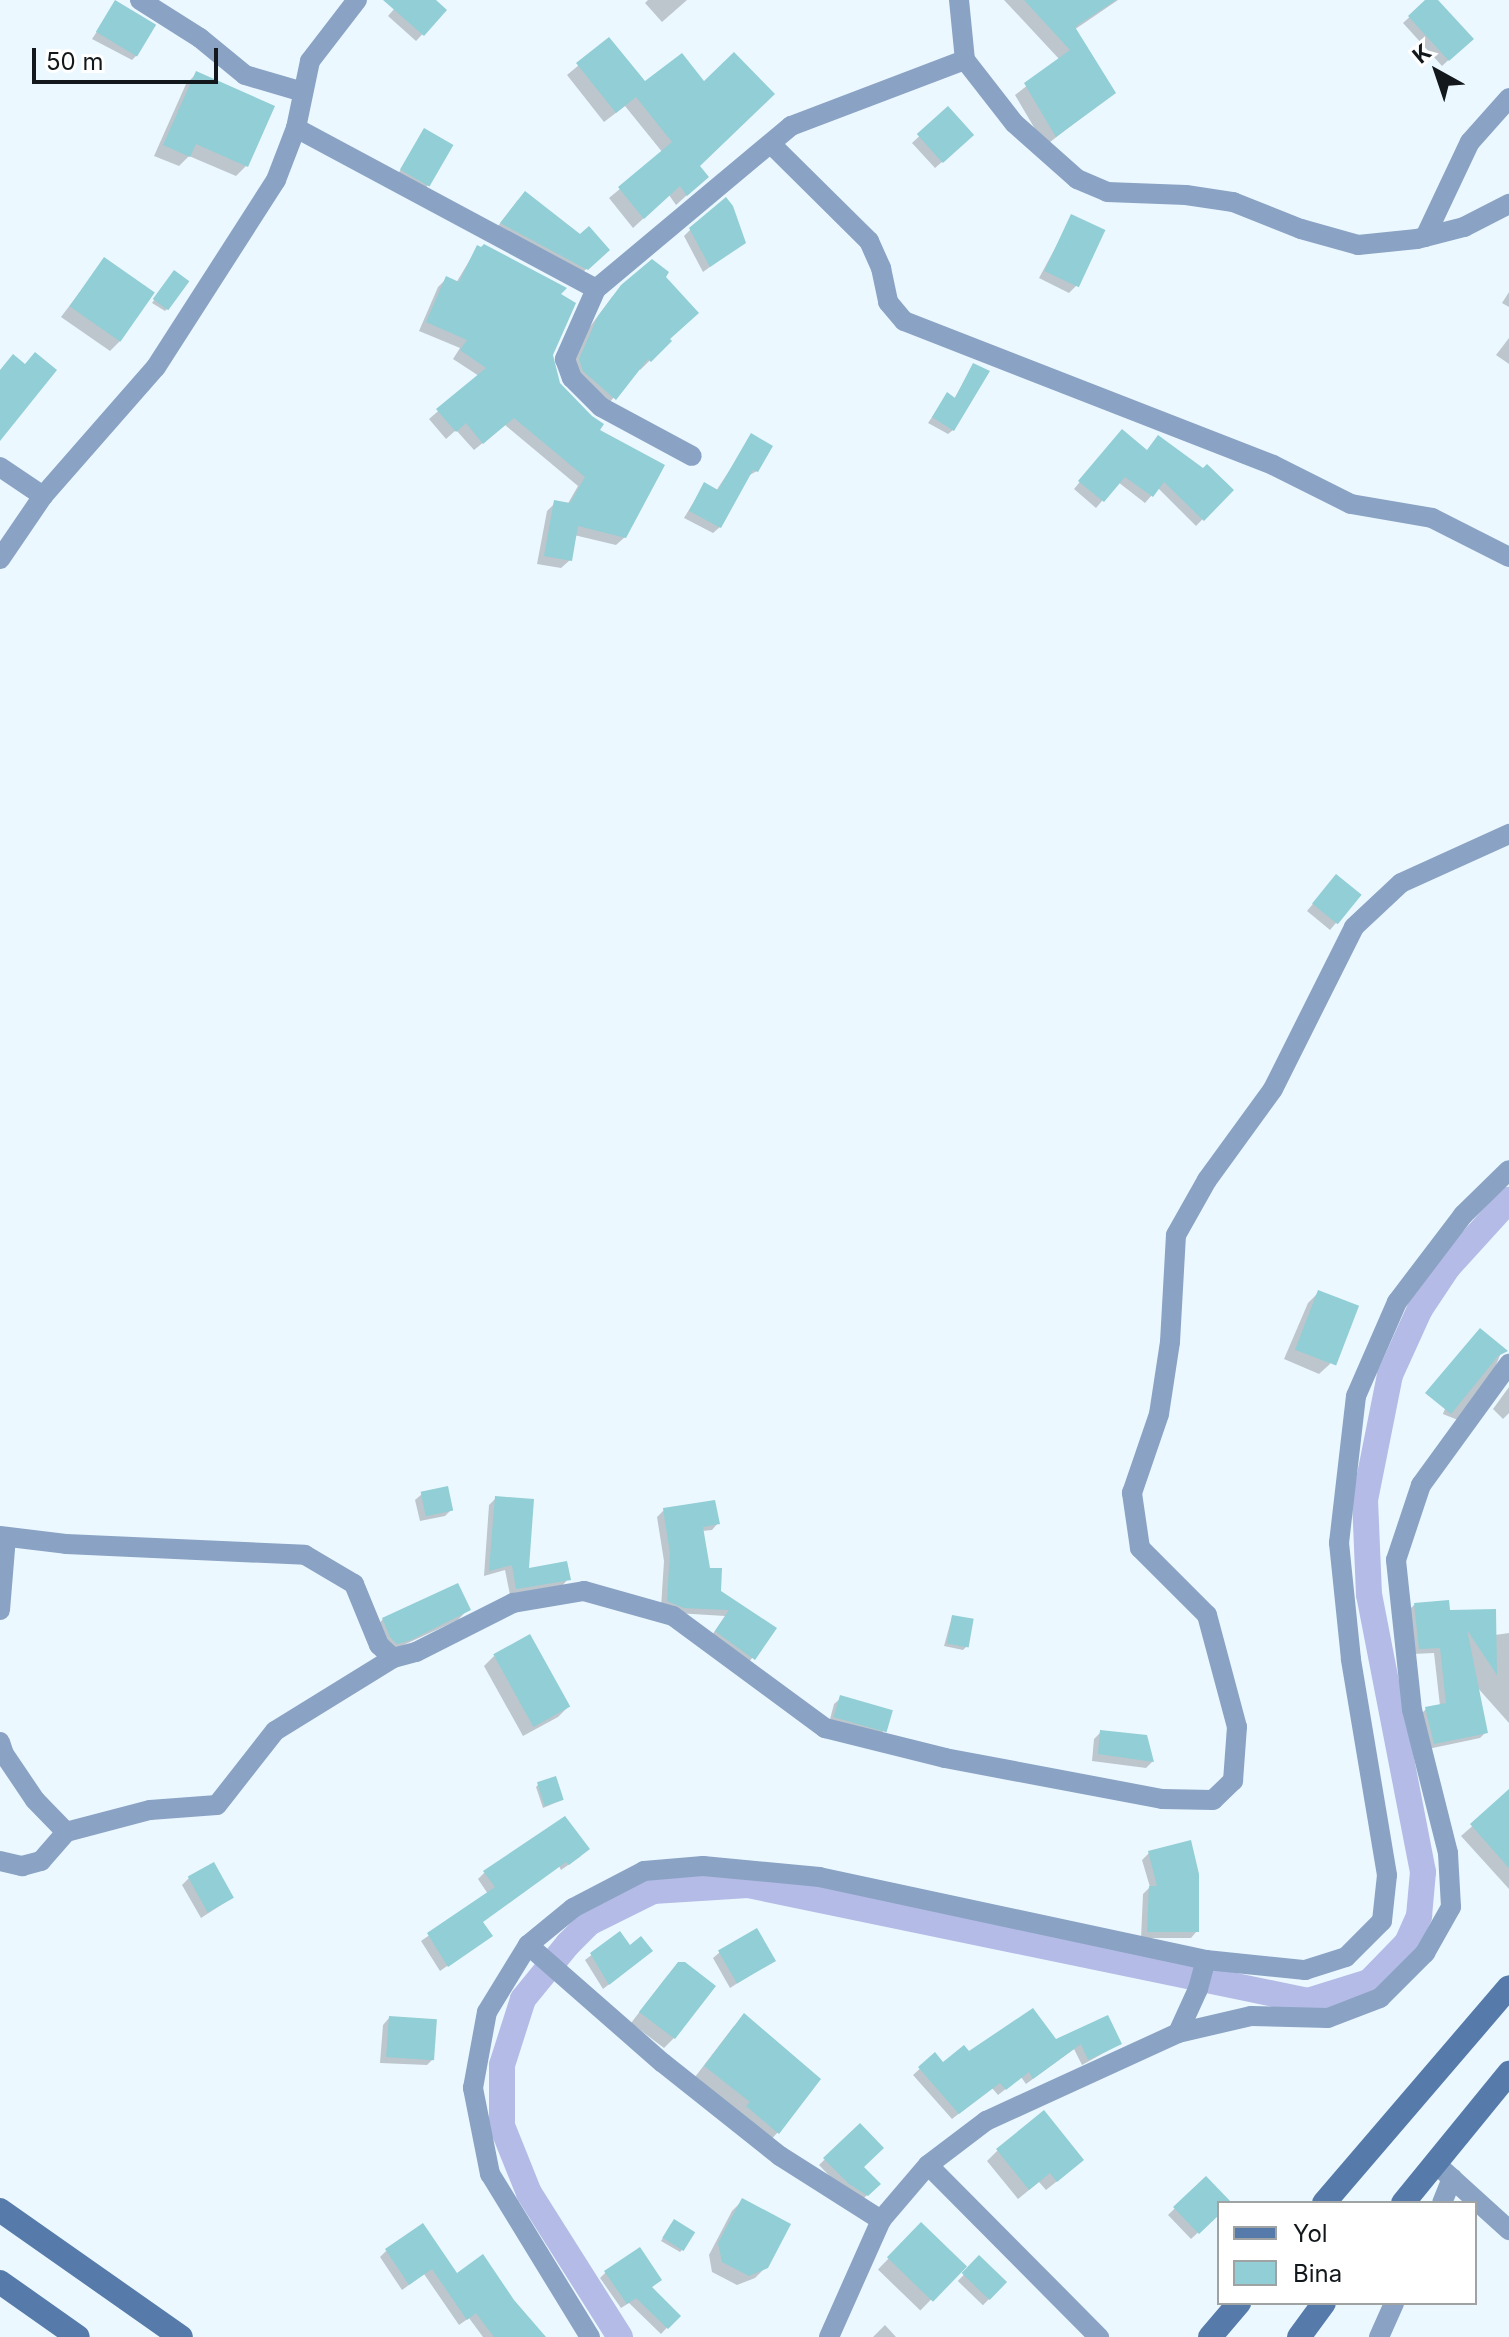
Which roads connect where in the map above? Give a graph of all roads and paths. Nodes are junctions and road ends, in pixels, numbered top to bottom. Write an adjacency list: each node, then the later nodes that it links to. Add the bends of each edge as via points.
1 (140, 0): 5 (street, via 245,75)
2 (357, 0): 5 (street, via 310,61)
3 (959, 0): 4 (street)
4 (965, 60): 8 (street, via 829,109 791,126); 10 (street, via 1014,123 1077,179 1107,192 1233,202 1358,245)
5 (303, 92): 7 (street)
6 (1509, 98): 10 (street, via 1470,142)
7 (296, 128): 11 (street); 14 (street, via 276,180 156,367)
8 (771, 144): 11 (street); 15 (street, via 869,241 888,302 904,321 1273,465 1351,504 1432,518)
9 (1509, 204): 10 (street, via 1464,227)
10 (1425, 237)
11 (596, 289): 12 (street, via 565,359 572,378 601,407)
12 (692, 456)
13 (0, 467): 14 (street)
14 (43, 496): 16 (street)
15 (1509, 557)
16 (0, 559)
17 (1509, 834): 22 (street, via 1401,883 1354,927 1273,1089 1207,1180 1176,1235 1170,1342 1159,1414 1132,1493 1140,1548 1207,1615 1237,1727 1233,1781 1213,1800 1146,1796 945,1758 825,1728 673,1616 584,1591 513,1603 416,1652)
18 (1509, 1170): 27 (street, via 1463,1215 1397,1302 1356,1396 1339,1543 1351,1659 1387,1875 1382,1921 1346,1957 1305,1970)
19 (1509, 1364): 29 (street, via 1421,1485 1396,1560 1412,1710 1448,1853 1451,1907 1425,1953 1380,1998 1328,2018 1251,2016)
20 (3, 1536): 21 (street); 22 (street, via 66,1544 305,1555 354,1584 379,1645)
21 (0, 1610)
22 (393, 1658): 24 (street, via 275,1731 217,1805 150,1810)
23 (0, 1742): 24 (street, via 35,1800)
24 (66, 1832): 25 (street, via 41,1861 22,1866)
25 (0, 1861)
26 (541, 1956): 27 (street, via 573,1908 644,1871 703,1866 819,1877); 37 (street, via 780,2156); 45 (street, via 487,2012 473,2088 490,2174)
27 (1202, 1973): 29 (street)
28 (1509, 1987): 33 (main road)
29 (1178, 2033): 31 (street, via 986,2121)
30 (1509, 2073): 32 (main road)
31 (928, 2165): 37 (street); 47 (street)
32 (1444, 2170): 34 (main road); 35 (street); 38 (street)
33 (1326, 2201)
34 (1405, 2201)
35 (1442, 2201)
36 (0, 2210): 44 (main road)
37 (881, 2220): 46 (street)
38 (1509, 2230)
39 (0, 2282): 43 (main road)
40 (1237, 2305): 48 (main road)
41 (1323, 2305): 49 (main road)
42 (1393, 2305): 50 (street)
43 (78, 2337)
44 (181, 2337)
45 (590, 2337)
46 (829, 2337)
47 (1099, 2337)
48 (1210, 2337)
49 (1299, 2337)
50 (1379, 2337)

